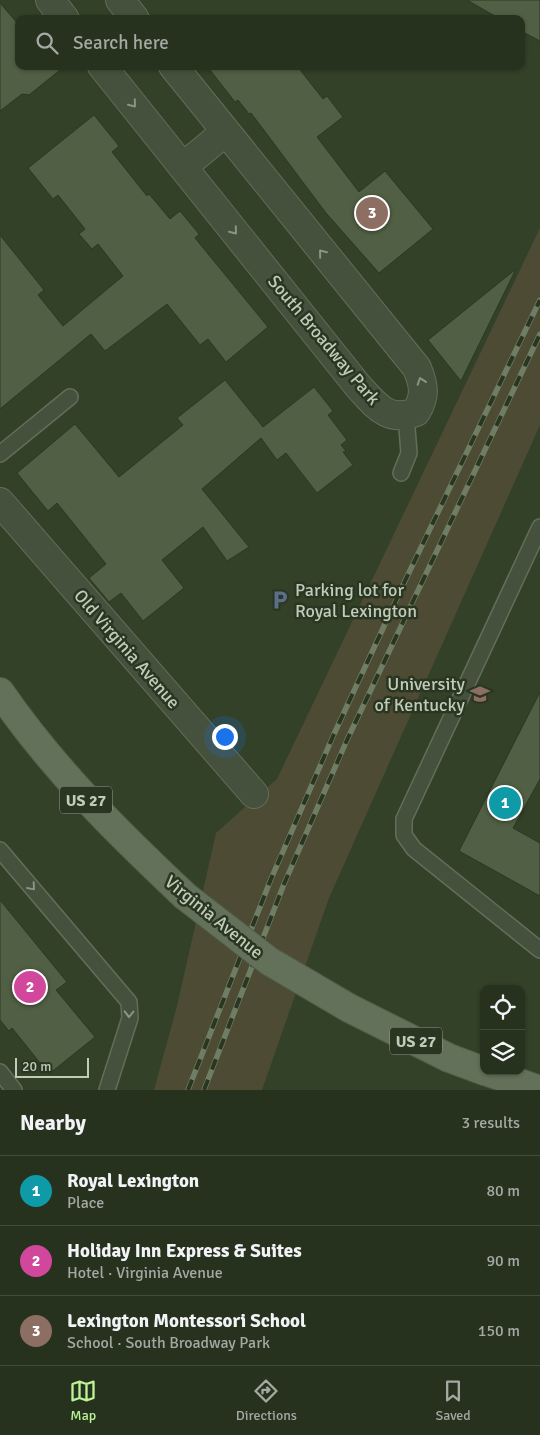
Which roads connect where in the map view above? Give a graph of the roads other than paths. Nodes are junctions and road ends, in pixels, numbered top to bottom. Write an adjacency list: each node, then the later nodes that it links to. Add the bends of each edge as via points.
1 (50, 0): 3 (street)
2 (120, 0): 4 (street)
3 (62, 15)
4 (132, 15)
5 (105, 70): 8 (street, South Broadway Park, one-way to 8)
6 (176, 70): 7 (street)
7 (225, 132): 8 (street); 10 (street, one-way to 7, via 416,412 421,403 424,386 417,368)
8 (183, 168): 10 (street, South Broadway Park, one-way to 10, via 358,386 387,414)
9 (70, 397): 11 (lane)
10 (406, 416): 12 (lane, via 409,453)
11 (0, 454)
12 (402, 473)
13 (0, 502): 15 (street, Old Virginia Avenue)
14 (540, 527): 19 (lane, via 404,819 404,835 414,849)
15 (9, 530): 17 (street, Old Virginia Avenue)
16 (0, 692): 20 (main road, Virginia Avenue / US 27, bridge, via 54,765 104,820 185,896 269,961 349,1008 449,1058)
17 (254, 794)
18 (0, 850): 24 (lane, one-way to 24, via 129,1002 130,1018)
19 (540, 950)
20 (480, 1070)
21 (0, 1072): 23 (lane)
22 (496, 1075): 25 (main road, Virginia Avenue / US 27)
23 (14, 1090)
24 (107, 1090)
25 (540, 1090)

